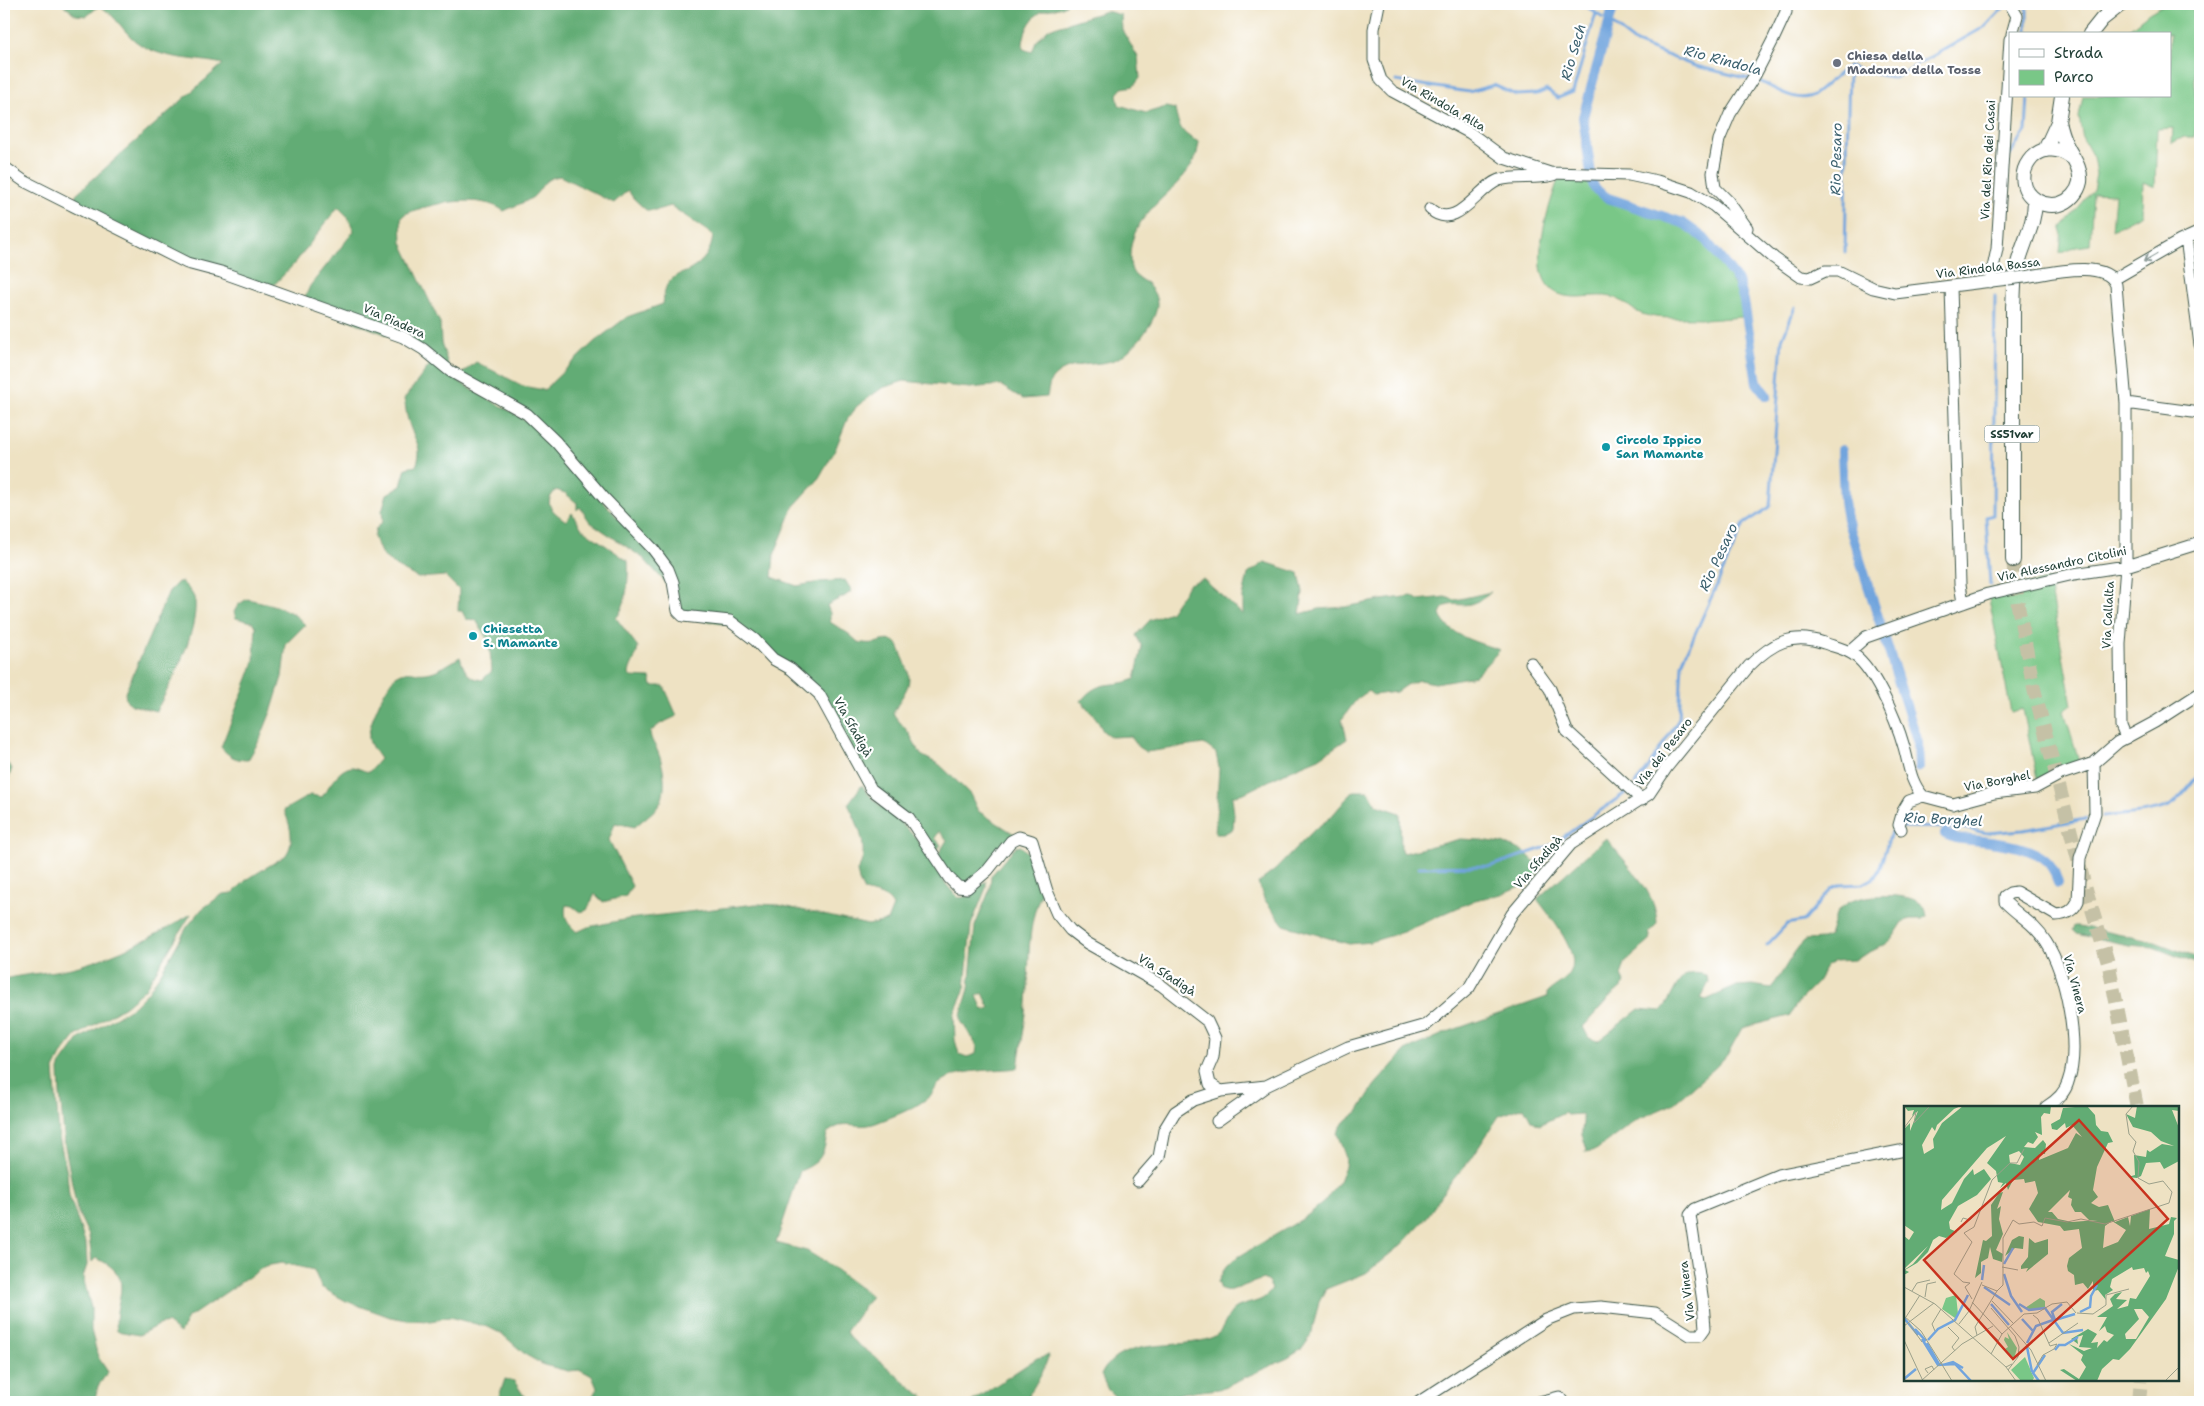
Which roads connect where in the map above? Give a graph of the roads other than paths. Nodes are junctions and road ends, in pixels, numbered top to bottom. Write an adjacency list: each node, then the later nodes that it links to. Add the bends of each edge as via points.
1 (1379, 4): 13 (street, Via Rindola Alta, via 1374,30 1374,60 1377,73 1386,86 1470,133 1504,158)
2 (1786, 4): 20 (street, via 1786,12 1753,78 1723,129 1713,173 1715,188 1728,201)
3 (2121, 4): 6 (main road)
4 (2012, 6): 5 (street, via 2017,16)
5 (2013, 32)
6 (2092, 32)
7 (2009, 55): 22 (street, Via del Rio dei Casai, via 1997,249)
8 (2062, 98): 9 (main road)
9 (2058, 122): 10 (main road); 11 (main road)
10 (2045, 150): 11 (main road, via 2057,149); 14 (main road, SS51var, via 2031,158 2024,175 2029,193)
11 (2073, 158): 15 (main road, SS51var, via 2078,166 2079,185 2069,200)
12 (4, 167): 31 (street, Via Piadera, via 24,181 187,262 403,337 450,371 526,414 556,442 663,562 673,582 678,611 683,616)
13 (1557, 174): 16 (street, via 1494,182 1465,208 1450,215); 20 (street, Via Rindola Alta, via 1604,173 1645,178 1691,192 1714,206)
14 (2035, 200): 15 (main road); 17 (main road, SS51var)
15 (2051, 205): 17 (main road, SS51var)
16 (1430, 210)
17 (2033, 225): 28 (main road, SS51var, via 2015,273)
18 (2200, 232): 19 (street)
19 (2186, 238): 21 (street, one-way to 21); 24 (street)
20 (1755, 242): 23 (street, Via Rindola Bassa, via 1802,278 1838,271 1872,288 1895,293)
21 (2114, 279): 22 (street, Via Rindola Bassa, bridge, via 2105,272 2090,270); 25 (street)
22 (1990, 282): 23 (street, Via Rindola Bassa)
23 (1951, 287): 30 (street)
24 (2200, 345)
25 (2126, 403): 26 (street); 29 (street, Via Callalta)
26 (2200, 413)
27 (2200, 543): 29 (street, Via Alessandro Citolini)
28 (2012, 560)
29 (2126, 566): 30 (street, Via Alessandro Citolini, via 2039,581); 35 (street, Via Callalta, via 2120,644 2121,726)
30 (1963, 603): 32 (street, Via Alessandro Citolini, via 1873,634)
31 (712, 620): 41 (street, Via Sfadigà, via 730,621 819,694 871,789 910,818 958,887 968,888 979,879 1011,841 1019,837 1032,841 1050,899 1070,930 1087,944 1161,985 1207,1021 1215,1038 1207,1072 1210,1084)
32 (1849, 652): 37 (street, via 1861,661 1886,702 1899,732 1910,772); 38 (street, Via dei Pesaro, via 1812,639 1798,638 1773,646 1760,655)
33 (1531, 663): 38 (street, Via dei Pesaro, via 1550,689 1566,731)
34 (2200, 693): 35 (street, Via Borghel)
35 (2126, 738): 36 (street, Via Borghel)
36 (2094, 763): 37 (street, Via Borghel, via 2061,774 2028,791 1994,794 1953,804); 42 (street, Via Vinera, via 2095,813 2080,858 2076,907 2056,915 2016,892 2005,896 2006,902 2036,927 2049,947 2056,959 2068,1002 2072,1029 2070,1075 2062,1094)
37 (1923, 796): 39 (street, via 1909,801 1902,811)
38 (1642, 800): 40 (street, Via Sfadigà, via 1571,844 1512,914 1469,988 1426,1026 1348,1047)
39 (1900, 827)
40 (1266, 1086): 41 (street, Via Sfadigà); 43 (street)
41 (1221, 1091): 45 (street, via 1192,1100 1176,1112 1164,1130 1159,1156)
42 (2047, 1106)
43 (1217, 1121)
44 (1904, 1150): 46 (street, Via Vinera, via 1778,1175 1695,1209 1690,1215 1704,1302 1705,1328 1700,1335 1690,1335 1655,1313 1601,1307 1574,1309 1546,1320)
45 (1138, 1181)
46 (1419, 1402)
47 (1539, 1402): 48 (street, via 1559,1397)
48 (1563, 1402)

